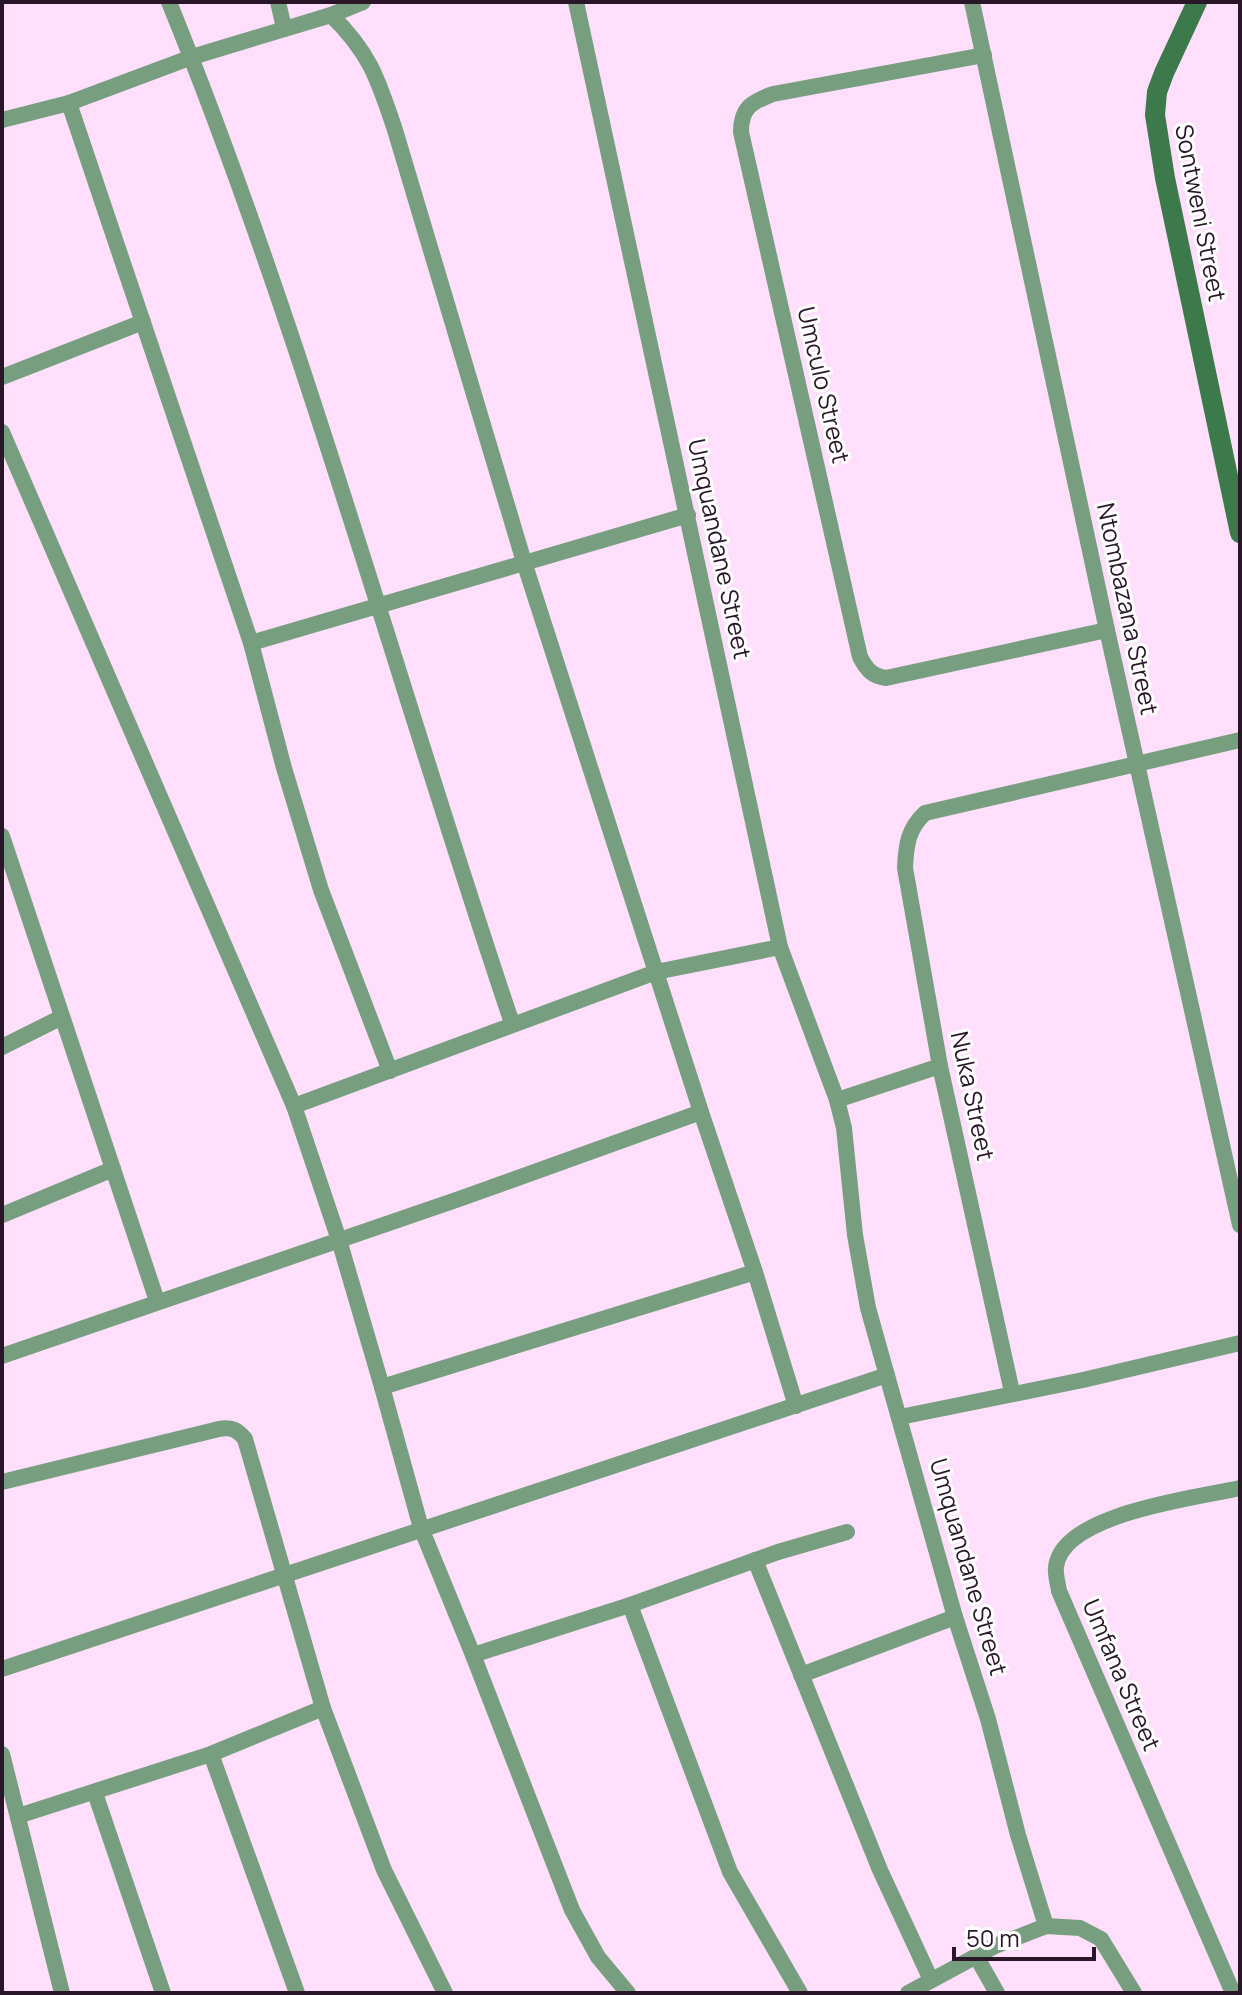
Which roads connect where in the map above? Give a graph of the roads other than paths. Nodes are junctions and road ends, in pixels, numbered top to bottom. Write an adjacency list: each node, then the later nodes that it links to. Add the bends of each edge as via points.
1 (169, 2): 10 (street)
2 (278, 2): 8 (street)
3 (363, 2): 7 (street)
4 (576, 2): 16 (street, Umquandane Street)
5 (972, 2): 9 (street, Ntombazana Street)
6 (1197, 2): 17 (street, Sontweni Street, via 1164,73 1155,115)
7 (331, 15): 8 (street); 18 (street, via 359,44 376,74)
8 (284, 28): 10 (street)
9 (984, 55): 20 (street, Ntombazana Street); 20 (street, Umculo Street, via 773,94 747,108 741,132 867,670 886,678)
10 (192, 57): 11 (street); 19 (street)
11 (69, 103): 12 (street); 13 (street)
12 (2, 120)
13 (143, 322): 14 (street); 21 (street)
14 (2, 377)
15 (2, 432): 33 (street)
16 (688, 515): 18 (street); 25 (street, Umquandane Street)
17 (1240, 533)
18 (524, 562): 19 (street); 26 (street)
19 (381, 607): 21 (street); 28 (street, via 451,843)
20 (1107, 630): 23 (street, Ntombazana Street)
21 (251, 643): 31 (street, via 321,890)
22 (1240, 740): 23 (street)
23 (1136, 765): 30 (street, Nuka Street, via 925,813 910,831 905,868); 37 (street, Ntombazana Street)
24 (2, 836): 27 (street)
25 (780, 947): 26 (street); 32 (street, Umquandane Street)
26 (656, 972): 28 (street); 34 (street)
27 (62, 1017): 29 (street); 35 (street)
28 (512, 1023): 31 (street)
29 (2, 1047)
30 (940, 1066): 32 (street); 45 (street, Nuka Street)
31 (390, 1071): 33 (street)
32 (837, 1100): 43 (street, Umquandane Street, via 860,1270)
33 (294, 1106): 38 (street)
34 (701, 1112): 38 (street); 39 (street)
35 (113, 1169): 36 (street); 40 (street)
36 (2, 1215)
37 (1240, 1225)
38 (339, 1240): 40 (street); 44 (street)
39 (755, 1272): 44 (street); 46 (street)
40 (157, 1301): 42 (street)
41 (1240, 1343): 45 (street)
42 (2, 1356)
43 (887, 1375): 46 (street); 47 (street, Umquandane Street)
44 (382, 1387): 50 (street)
45 (1012, 1392): 47 (street)
46 (796, 1406): 50 (street)
47 (900, 1417): 55 (street, Umquandane Street)
48 (2, 1482): 53 (street, via 228,1427 245,1439)
49 (1240, 1488): 76 (street, Umfana Street, via 1092,1525 1075,1537 1055,1568 1059,1591)
50 (421, 1528): 53 (street); 56 (street)
51 (847, 1532): 52 (street)
52 (755, 1560): 54 (street); 58 (street)
53 (284, 1576): 57 (street); 59 (street)
54 (630, 1605): 56 (street); 72 (street, via 730,1872)
55 (955, 1617): 58 (street); 64 (street, Umquandane Street)
56 (473, 1655): 71 (street, via 572,1910 598,1957)
57 (2, 1669)
58 (801, 1675): 66 (street)
59 (323, 1708): 61 (street); 70 (street, via 384,1870)
60 (2, 1754): 63 (street)
61 (211, 1754): 62 (street); 69 (street)
62 (95, 1793): 63 (street); 68 (street)
63 (18, 1816): 67 (street)
64 (1046, 1926): 65 (street); 75 (street, via 1080,1928 1101,1939)
65 (976, 1956): 66 (street); 74 (street)
66 (931, 1980): 73 (street)
67 (62, 1993)
68 (163, 1993)
69 (297, 1993)
70 (445, 1993)
71 (628, 1993)
72 (800, 1993)
73 (908, 1993)
74 (997, 1993)
75 (1134, 1993)
76 (1233, 1993)

